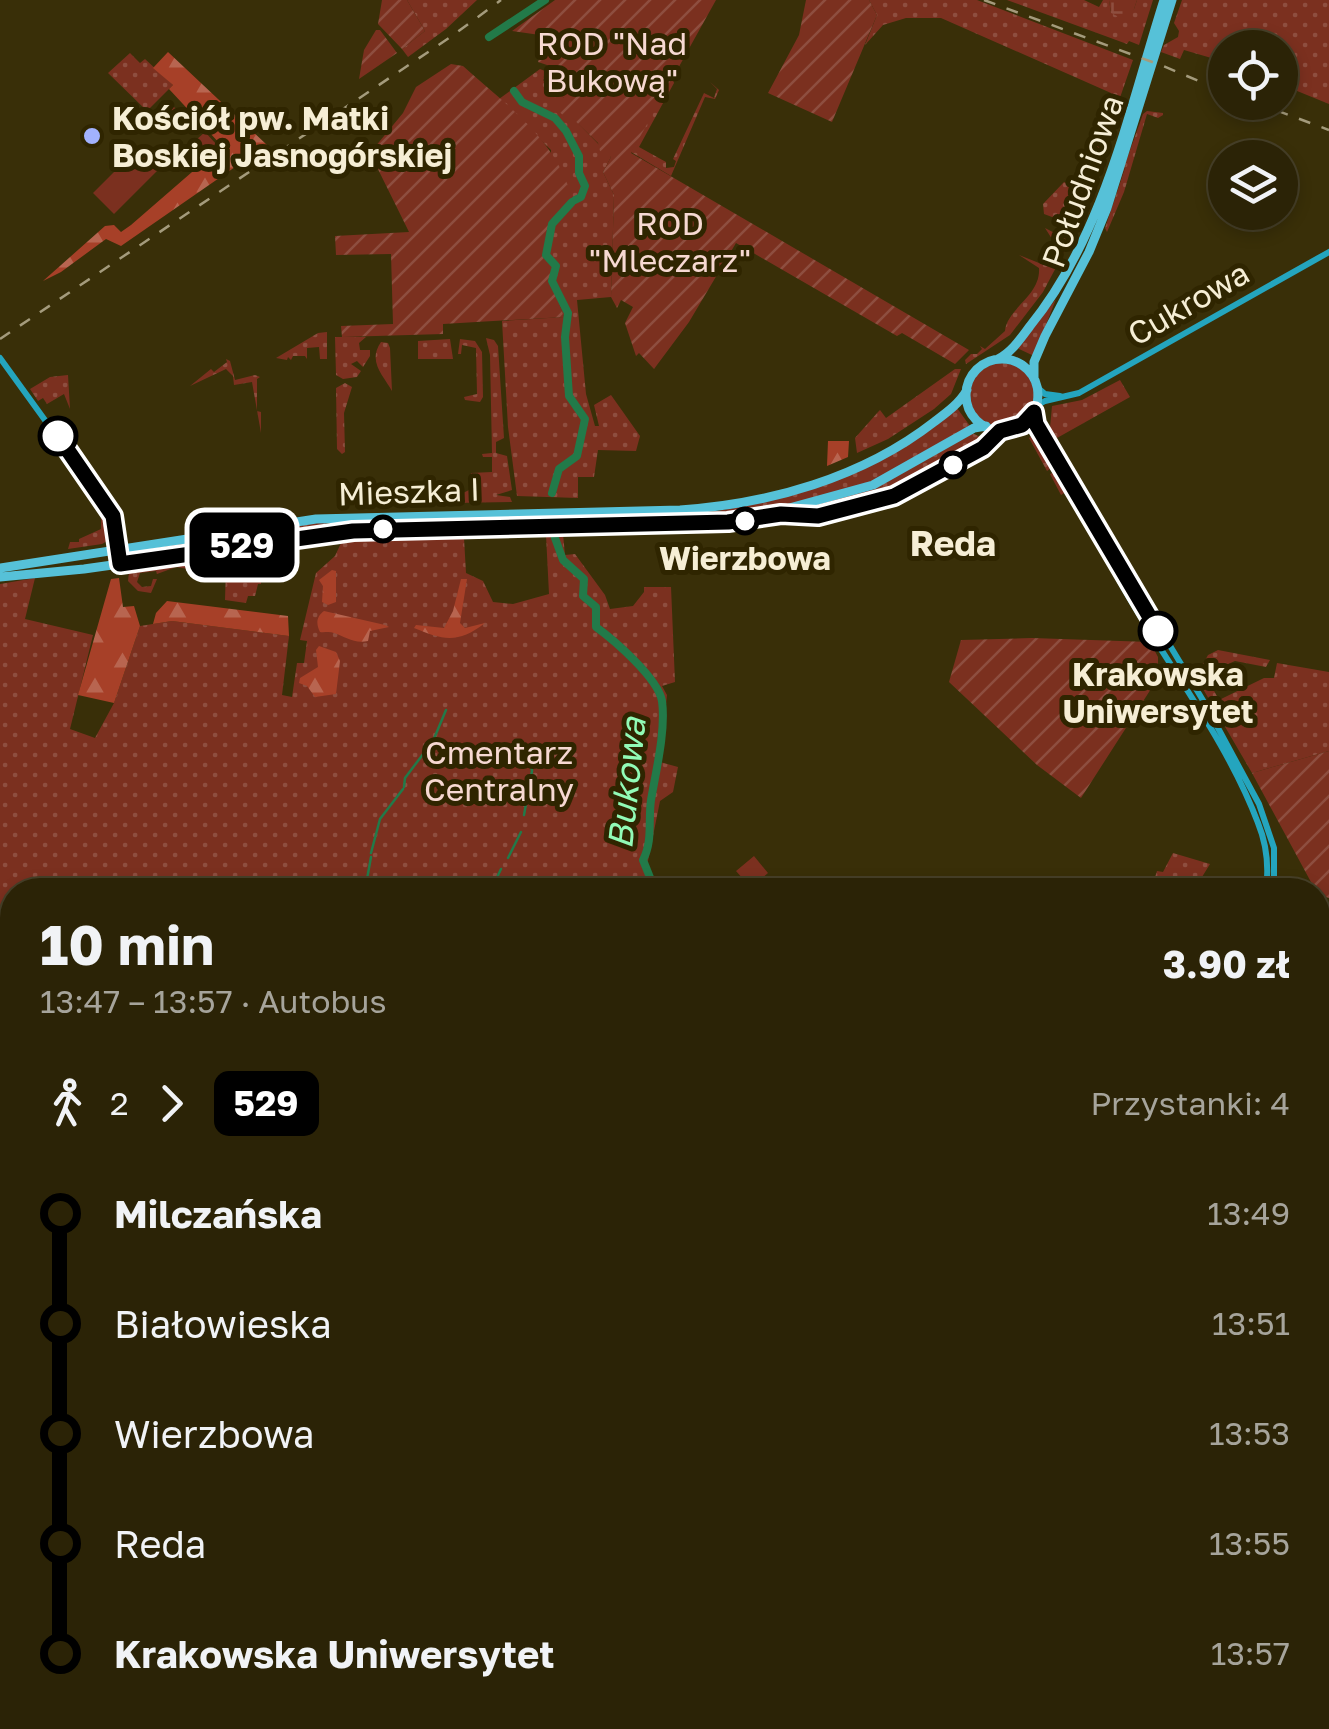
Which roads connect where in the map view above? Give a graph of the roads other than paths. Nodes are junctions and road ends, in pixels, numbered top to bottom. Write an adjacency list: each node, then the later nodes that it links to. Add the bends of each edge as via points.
1 (1164, 0): 5 (main road, Południowa, via 1082,244 1052,300)
2 (1172, 0): 6 (main road, Południowa, via 1107,208 1045,336)
3 (1329, 252): 9 (main road, Cukrowa)
4 (0, 358): 13 (main road, via 104,501)
5 (998, 359): 6 (main road, via 1019,362); 8 (main road, via 977,369)
6 (1034, 377): 7 (main road)
7 (1038, 388): 9 (main road); 10 (main road)
8 (966, 390): 11 (main road, via 970,410); 13 (main road, Mieszka I, via 914,436 790,493 702,508 331,518)
9 (1071, 396): 10 (main road, Cukrowa)
10 (1035, 409): 12 (main road); 17 (main road, via 1036,424)
11 (986, 426): 12 (main road); 14 (main road, Mieszka I, via 888,478 754,519 353,531)
12 (1018, 427): 17 (main road, via 1029,428 1046,448 1140,615)
13 (121, 549): 14 (main road); 15 (main road, Mieszka I)
14 (123, 563): 16 (main road, Mieszka I)
15 (0, 568)
16 (0, 577)
17 (1182, 674): 18 (main road, via 1255,814); 19 (main road, via 1265,816)
18 (1266, 878)
19 (1274, 878)

